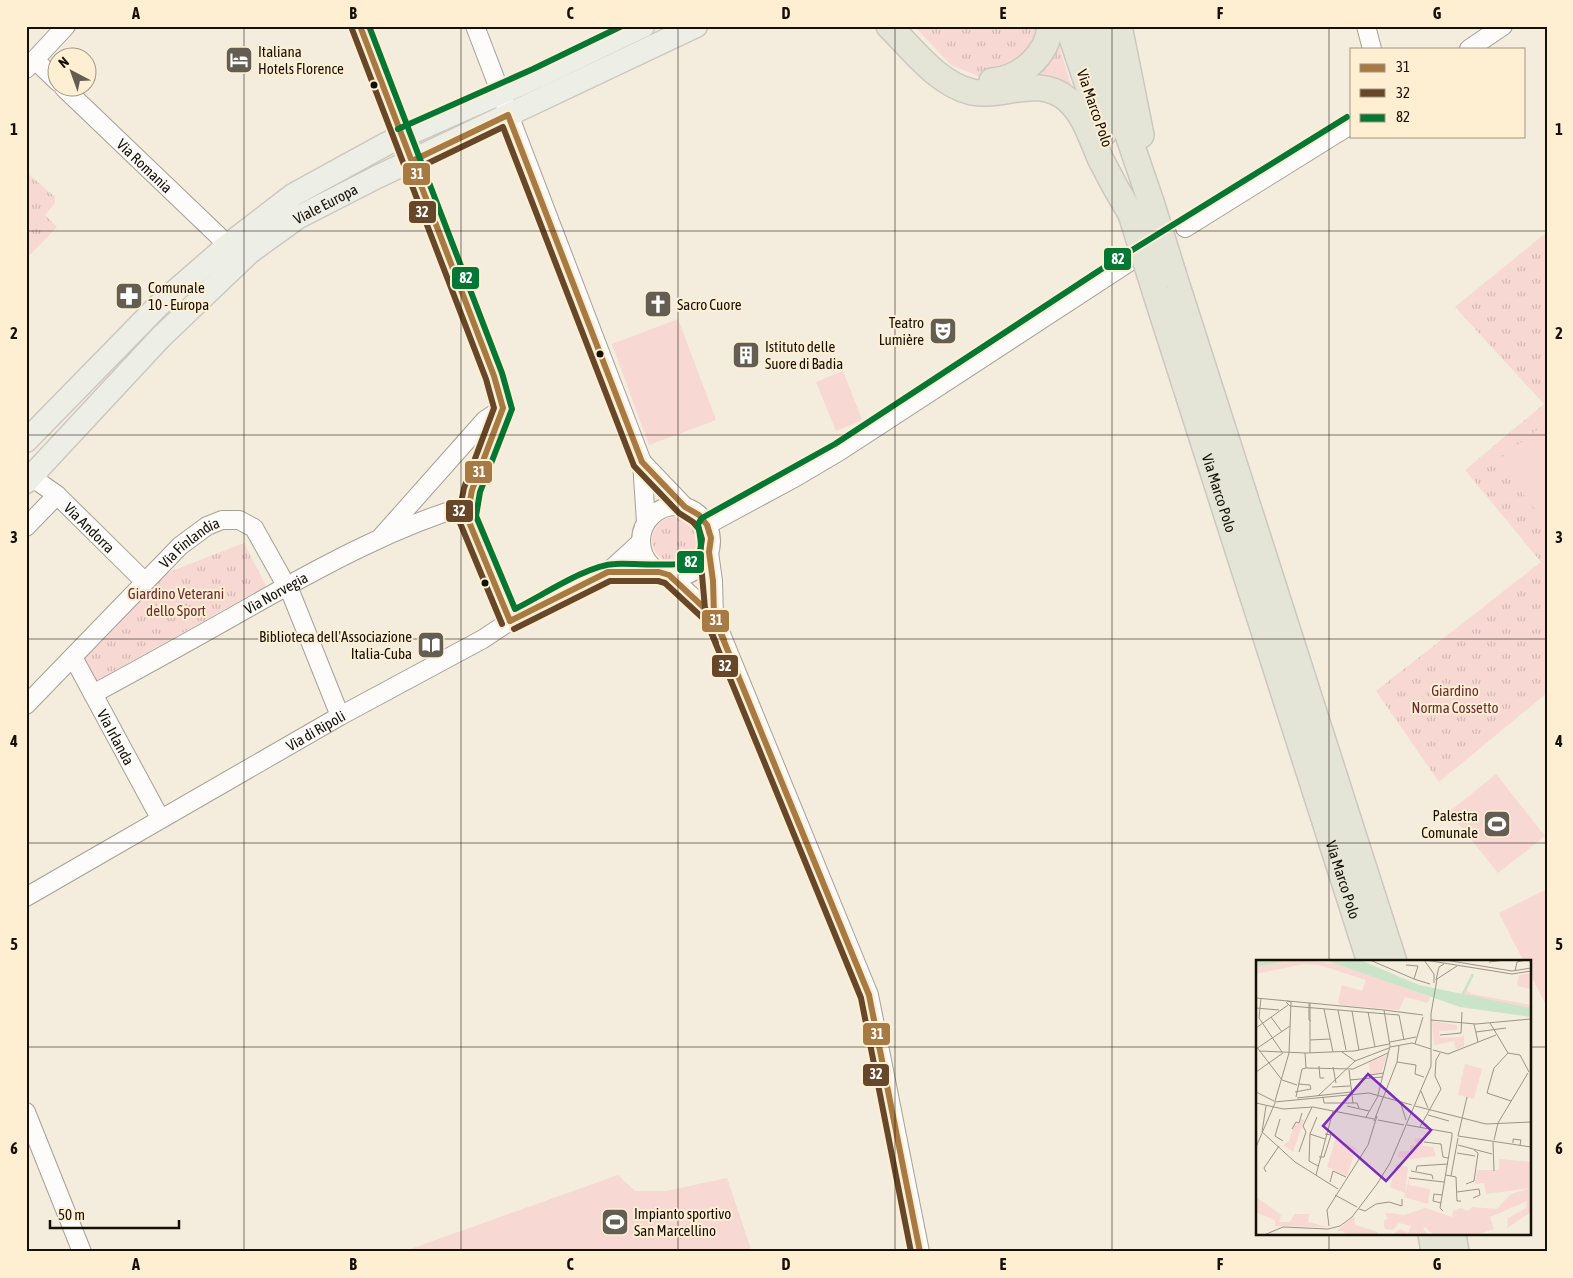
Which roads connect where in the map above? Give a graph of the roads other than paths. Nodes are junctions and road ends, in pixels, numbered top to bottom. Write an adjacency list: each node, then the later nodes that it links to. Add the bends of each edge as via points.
1 (66, 26): 16 (street)
2 (360, 26): 22 (main road)
3 (475, 26): 18 (street)
4 (644, 26): 18 (main road, Viale Europa)
5 (696, 26): 20 (main road, Viale Europa)
6 (889, 26): 24 (highway, via 951,85 984,93 1036,87 1057,92 1068,99 1078,110 1109,175)
7 (905, 26): 8 (highway, via 948,68 975,81 994,81 1011,77 1030,64 1046,45)
8 (1050, 26)
9 (1068, 26): 24 (highway, Via Marco Polo)
10 (1094, 26): 24 (highway, Via Marco Polo)
11 (1119, 26): 24 (highway, via 1140,122)
12 (1366, 26): 14 (street)
13 (1503, 26): 15 (street)
14 (1372, 48)
15 (1470, 48)
16 (30, 64): 17 (street)
17 (48, 76)
18 (501, 93): 20 (street); 22 (main road, Viale Europa)
19 (74, 98): 26 (street, Via Romania)
20 (508, 115): 23 (main road, Viale Europa); 31 (street)
21 (1350, 125): 25 (street)
22 (402, 137): 23 (main road); 26 (main road, Viale Europa, via 293,195)
23 (412, 161): 29 (street, via 494,376); 32 (main road, Viale Europa, via 297,218 250,252 161,338)
24 (1141, 208): 28 (highway, Via Marco Polo, bridge)
25 (1185, 228)
26 (228, 245): 30 (main road, Viale Europa, via 153,311)
27 (1131, 262): 37 (street, via 840,451)
28 (1165, 284): 54 (highway, Via Marco Polo); 55 (highway, Via Marco Polo)
29 (503, 408): 34 (street); 39 (street, Via Norvegia, via 485,420)
30 (26, 441)
31 (642, 462): 35 (street); 36 (street)
32 (28, 477): 33 (street, Via Andorra)
33 (57, 495): 38 (street); 44 (street, Via Andorra)
34 (468, 505): 39 (street, Via Norvegia); 47 (street, via 469,524)
35 (685, 507): 36 (street, via 663,509); 37 (street, via 700,515)
36 (646, 522): 40 (street)
37 (707, 525): 41 (street, via 711,538)
38 (26, 527)
39 (380, 538): 45 (street, Via Norvegia)
40 (641, 542): 42 (street, Via di Ripoli); 43 (street, via 644,555)
41 (709, 552): 43 (street, via 697,569 684,575); 46 (street)
42 (608, 572): 43 (street, Via di Ripoli); 47 (street, Via di Ripoli)
43 (664, 574): 46 (street)
44 (144, 582): 45 (street, Via Finlandia, via 197,533 217,522 234,520 250,525 258,533); 48 (street, Via Finlandia)
45 (288, 586): 49 (street, Via Norvegia); 51 (street, Via Finlandia)
46 (714, 617): 60 (street, via 869,995)
47 (510, 621): 51 (street, Via di Ripoli, via 483,639)
48 (73, 657): 49 (street, Via Irlanda); 50 (street, Via Finlandia)
49 (93, 694): 52 (street, Via Irlanda)
50 (26, 705)
51 (340, 716): 52 (street, Via di Ripoli)
52 (160, 818): 53 (street, Via di Ripoli)
53 (26, 897)
54 (1369, 960)
55 (1393, 960)
56 (26, 1112): 59 (street)
57 (1431, 1236): 61 (highway)
58 (1453, 1236): 62 (highway)
59 (82, 1252)
60 (920, 1252)
61 (1434, 1252)
62 (1456, 1252)

